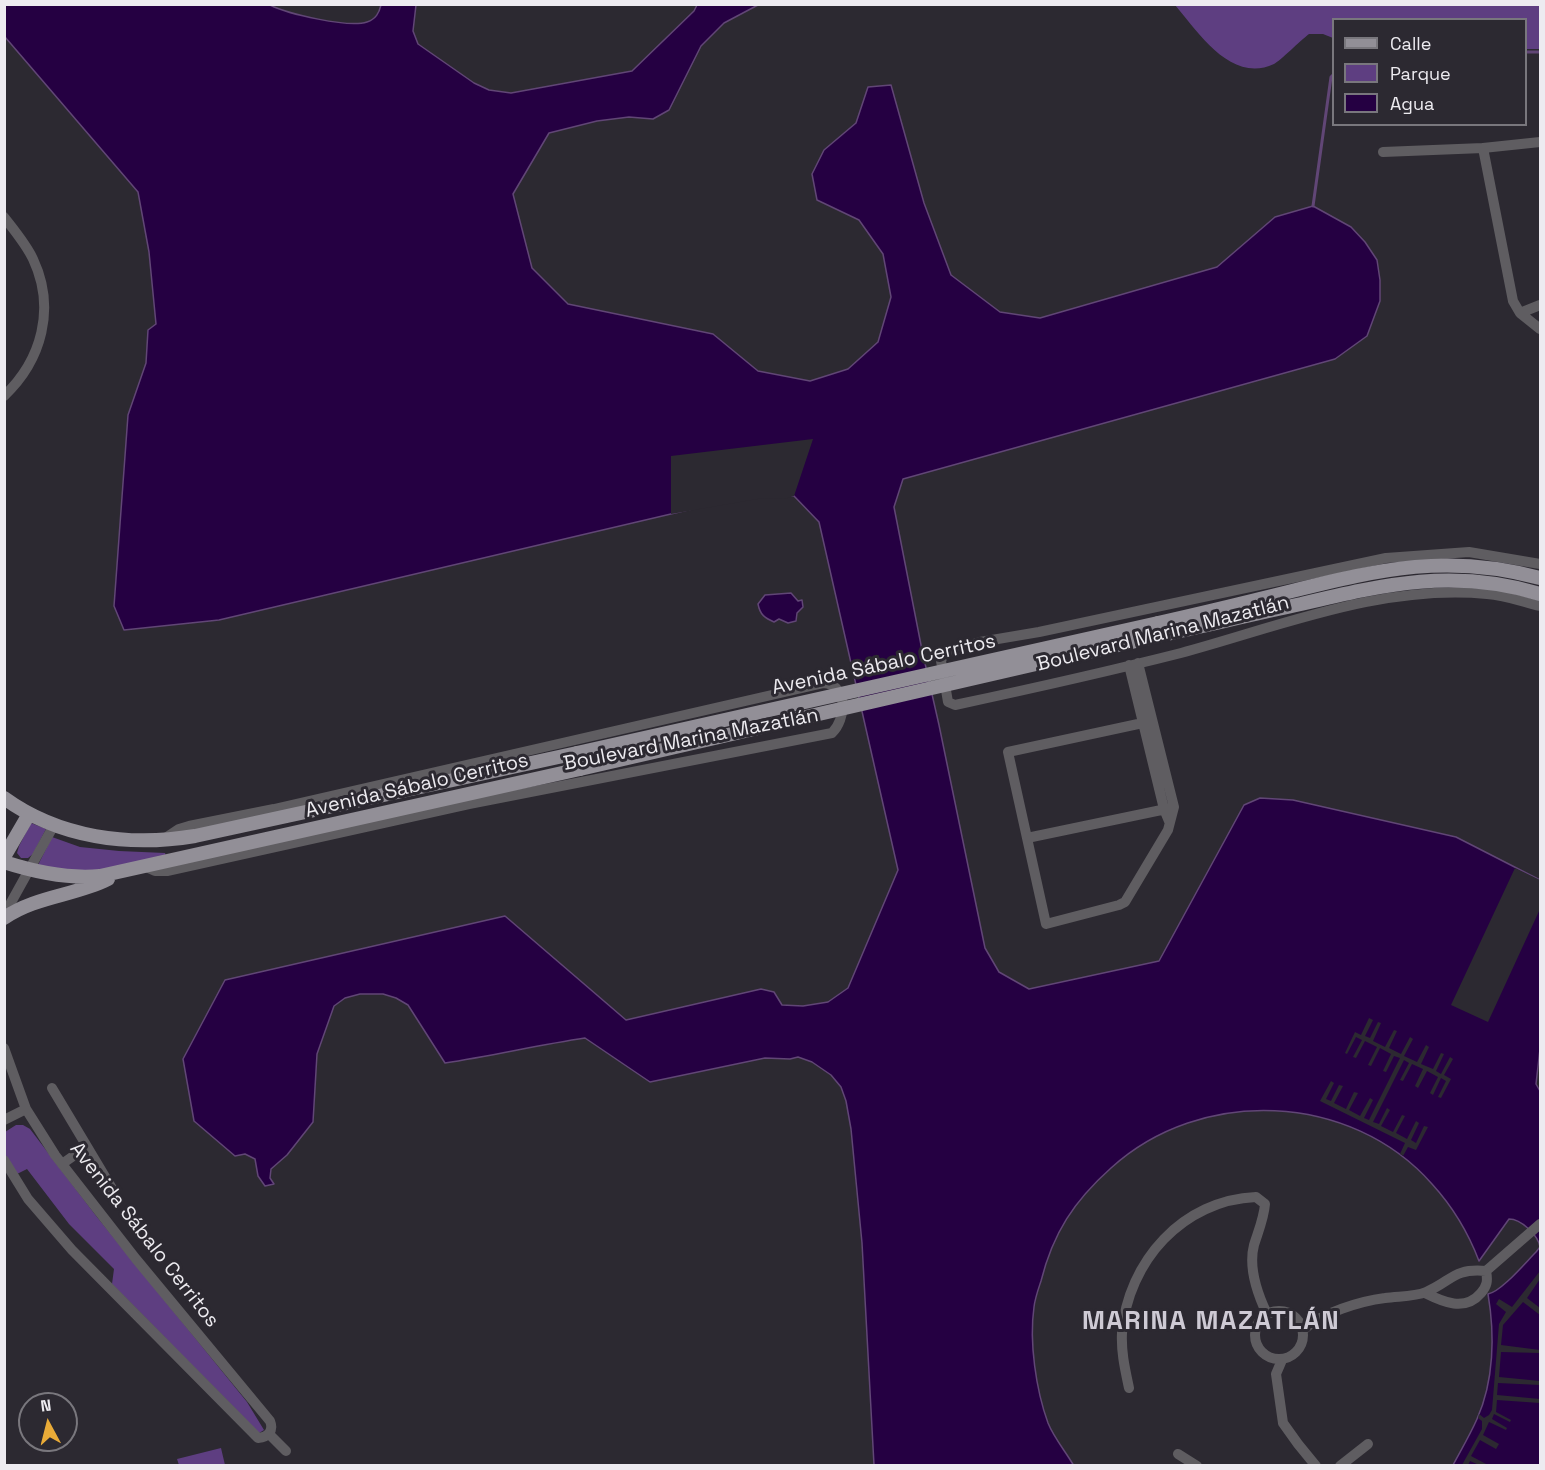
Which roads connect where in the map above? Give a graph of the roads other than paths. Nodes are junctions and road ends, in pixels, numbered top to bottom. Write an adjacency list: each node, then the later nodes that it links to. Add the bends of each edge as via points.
1 (1540, 142): 2 (street)
2 (1483, 148): 3 (street); 6 (street, via 1513,301)
3 (1383, 152)
4 (4, 217): 8 (street, via 35,263 44,313 36,354 24,375)
5 (1540, 304): 6 (street)
6 (1520, 313): 7 (street)
7 (1540, 329)
8 (4, 396)
9 (1540, 564): 10 (street, Boulevard Marina Mazatlán, via 1469,552 1386,558)
10 (1345, 572): 11 (main road, Boulevard Marina Mazatlán, via 1463,565 1507,569); 15 (main road, Boulevard Marina Mazatlán); 16 (street, Boulevard Marina Mazatlán, via 980,642 949,652 941,661 948,702 954,705)
11 (1540, 578)
12 (1540, 594): 13 (main road, Boulevard Marina Mazatlán, via 1487,582 1434,580 1392,584)
13 (1352, 598): 14 (street, Boulevard Marina Mazatlán, via 1442,592 1489,594); 15 (main road, Boulevard Marina Mazatlán); 16 (street, Boulevard Marina Mazatlán)
14 (1540, 606)
15 (1160, 629): 18 (main road, Avenida Sábalo Cerritos, bridge, via 577,753); 20 (main road, Avenida Sábalo Cerritos, bridge, via 580,769)
16 (1133, 664): 17 (street)
17 (1148, 722): 21 (street); 24 (street, via 1008,752)
18 (442, 776): 20 (street, Boulevard Marina Mazatlán, via 824,683 832,684 840,692 842,717 832,733); 23 (main road, Avenida Sábalo Cerritos, via 206,834 161,841 99,837)
19 (4, 798): 22 (main road, Avenida Sábalo Cerritos)
20 (451, 804): 28 (main road, Avenida Sábalo Cerritos)
21 (1169, 808): 24 (street); 24 (street, via 1168,831 1125,902 1047,924)
22 (29, 814): 23 (main road, Avenida Sábalo Cerritos); 25 (main road)
23 (54, 825): 27 (street)
24 (1027, 838)
25 (4, 857)
26 (4, 862): 27 (main road, Avenida Sábalo Cerritos)
27 (30, 870): 28 (main road, Avenida Sábalo Cerritos, via 88,877); 29 (street)
28 (124, 871): 29 (main road)
29 (4, 916)
30 (4, 1048): 32 (street, Avenida Sábalo Cerritos)
31 (52, 1088): 34 (street)
32 (26, 1109): 33 (street); 36 (street, Avenida Sábalo Cerritos)
33 (4, 1120)
34 (86, 1147): 36 (street); 37 (street)
35 (4, 1160): 45 (street, Avenida Sábalo Cerritos, via 28,1199 72,1250 258,1438)
36 (62, 1164): 45 (street, Avenida Sábalo Cerritos, via 270,1421)
37 (113, 1190)
38 (1540, 1224): 39 (street)
39 (1486, 1271): 40 (street, via 1459,1272); 40 (street, via 1486,1287 1467,1304 1450,1304)
40 (1425, 1293): 42 (street, via 1360,1304 1311,1323)
41 (1267, 1314): 42 (street, via 1291,1314); 43 (street, via 1257,1324 1256,1344 1264,1354); 44 (street, via 1252,1265 1265,1204 1256,1197 1247,1197 1206,1209 1166,1236 1135,1279 1124,1315 1122,1354)
42 (1303, 1330): 43 (street, via 1298,1351)
43 (1282, 1360): 50 (street, via 1276,1374 1283,1423)
44 (1129, 1388)
45 (269, 1434): 47 (street, Avenida Sábalo Cerritos)
46 (1368, 1444): 51 (street)
47 (286, 1451)
48 (1178, 1454): 49 (street)
49 (1197, 1466)
50 (1316, 1466)
51 (1340, 1466)

